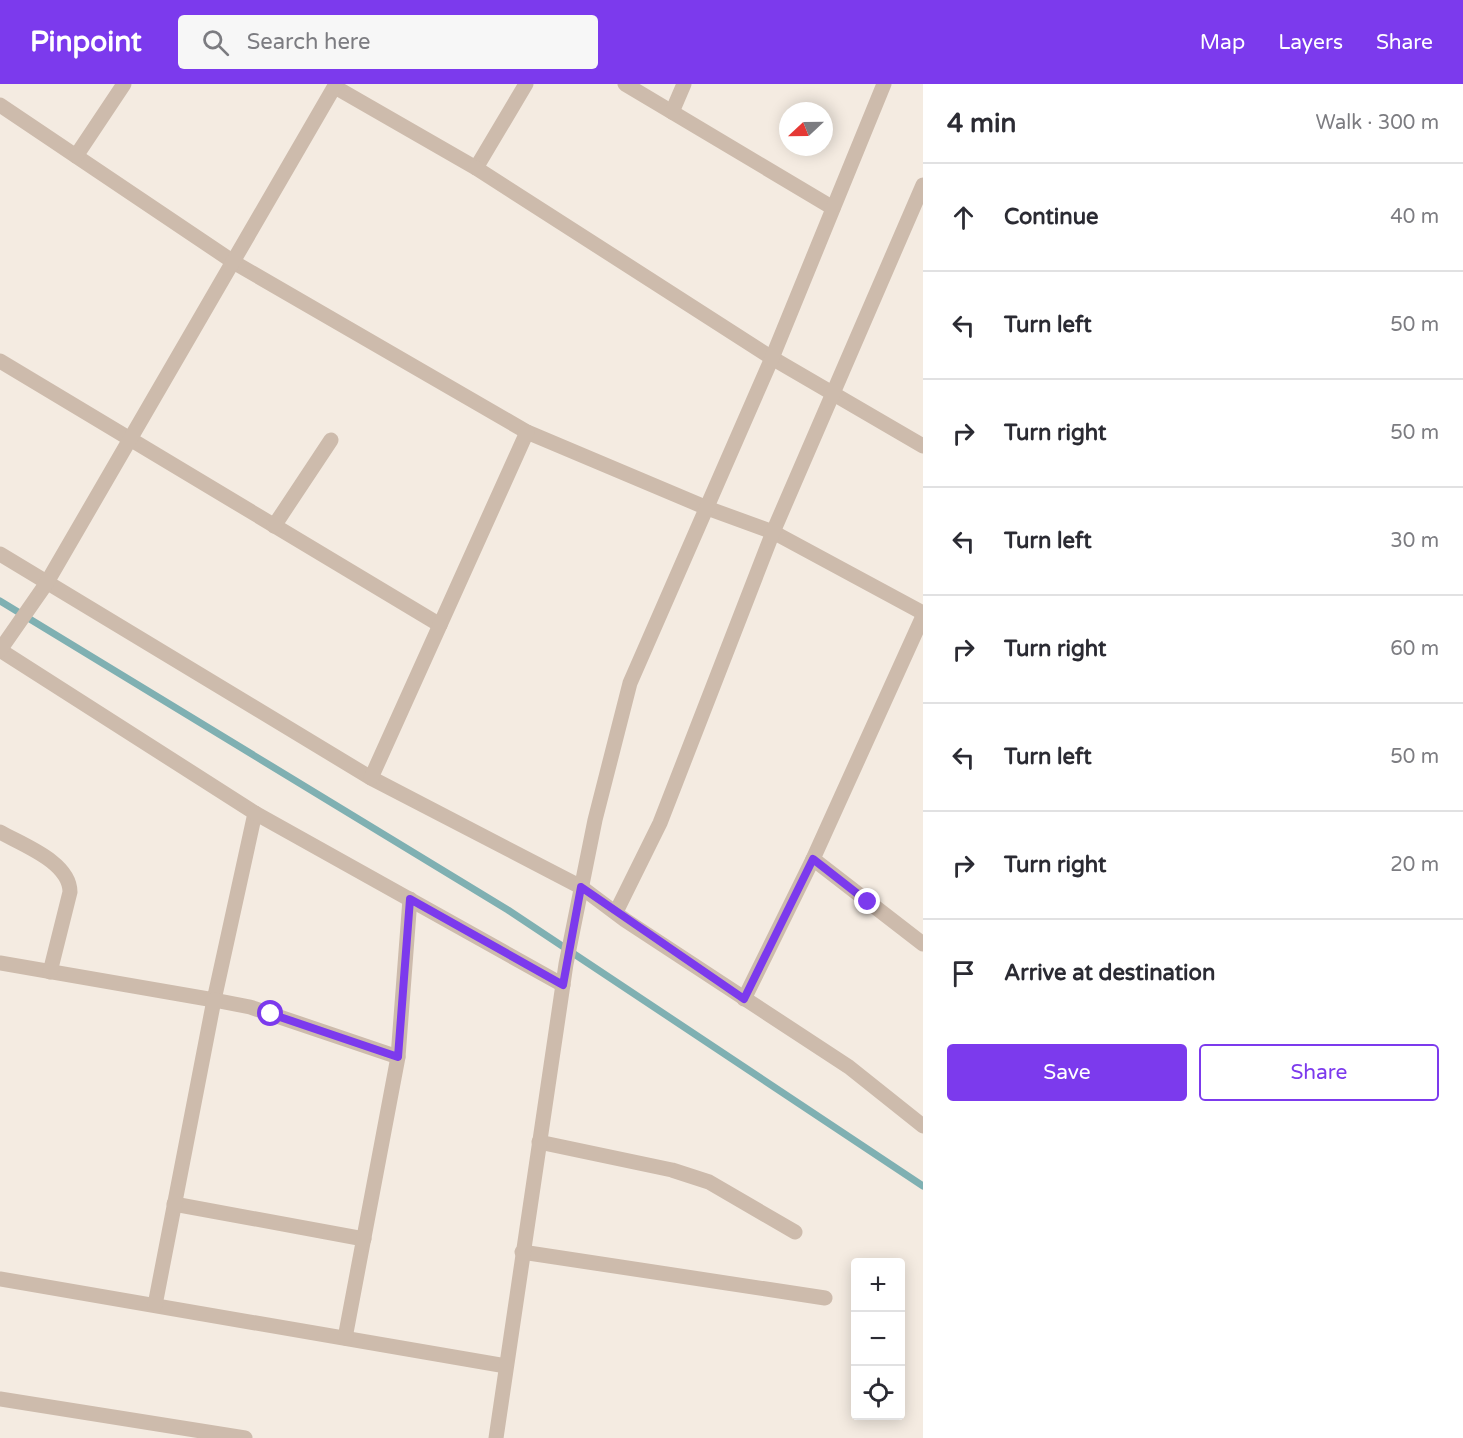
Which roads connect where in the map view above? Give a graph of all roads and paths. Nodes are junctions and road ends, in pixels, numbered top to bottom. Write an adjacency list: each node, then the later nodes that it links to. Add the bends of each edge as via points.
1 (124, 84): 9 (street)
2 (526, 84): 10 (street)
3 (625, 84): 8 (street)
4 (684, 84): 8 (street)
5 (884, 84): 12 (street)
6 (335, 85): 10 (street); 13 (street)
7 (0, 105): 9 (street)
8 (672, 112): 12 (street)
9 (76, 156): 13 (street)
10 (476, 168): 14 (street)
11 (923, 185): 16 (street)
12 (833, 208): 14 (street)
13 (235, 263): 17 (street); 18 (street)
14 (772, 358): 16 (street); 21 (street)
15 (0, 361): 18 (street)
16 (834, 396): 20 (street); 23 (street)
17 (527, 432): 21 (street); 27 (street)
18 (130, 440): 22 (street); 25 (street)
19 (331, 440): 22 (street)
20 (923, 446)
21 (707, 508): 23 (street); 33 (street, via 630,682)
22 (274, 526): 27 (street)
23 (773, 532): 26 (street); 35 (street, via 660,823)
24 (0, 554): 25 (street)
25 (42, 590): 28 (street); 29 (street)
26 (923, 615): 32 (street)
27 (440, 625): 29 (street)
28 (0, 650): 30 (street)
29 (371, 778): 33 (street)
30 (255, 813): 34 (street); 41 (street)
31 (0, 832): 38 (street, via 60,869 70,882)
32 (813, 859): 36 (street); 40 (street)
33 (580, 890): 35 (street); 39 (street)
34 (410, 899): 39 (street); 42 (street)
35 (616, 912): 40 (street)
36 (923, 945)
37 (0, 963): 38 (street)
38 (50, 972): 41 (street)
39 (563, 985): 44 (street)
40 (744, 999): 43 (street, via 849,1067)
41 (214, 1000): 42 (street, via 250,1007); 45 (street)
42 (398, 1057): 47 (street)
43 (923, 1126)
44 (539, 1142): 46 (street, via 672,1170 709,1182); 48 (street)
45 (174, 1204): 47 (street); 51 (street)
46 (795, 1232)
47 (364, 1239): 52 (street)
48 (522, 1252): 50 (street); 53 (street)
49 (0, 1279): 51 (street)
50 (825, 1298)
51 (155, 1305): 52 (street)
52 (345, 1338): 53 (street)
53 (506, 1366): 56 (street)
54 (0, 1399): 55 (street)
55 (245, 1438)
56 (496, 1438)

